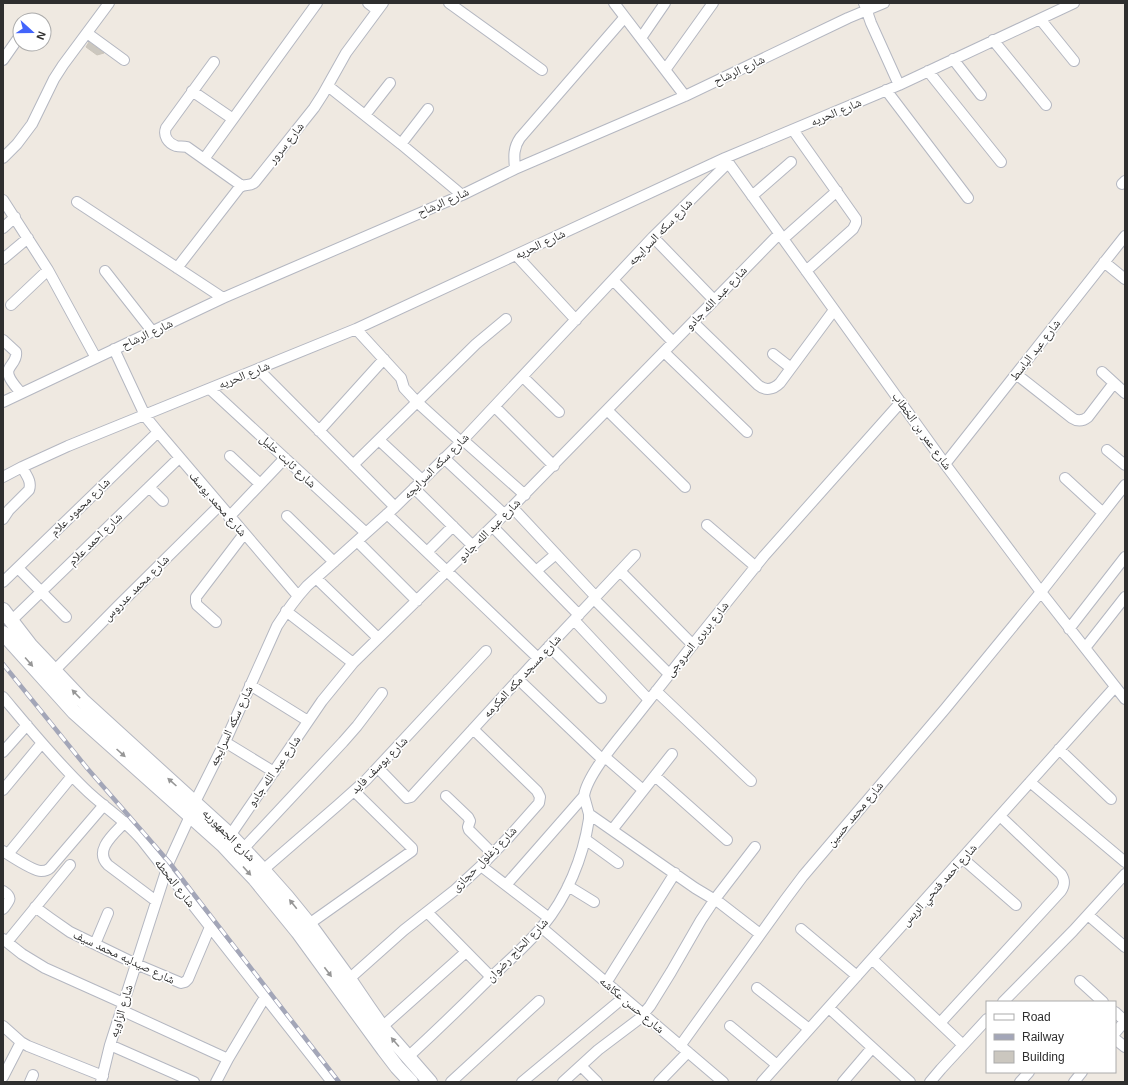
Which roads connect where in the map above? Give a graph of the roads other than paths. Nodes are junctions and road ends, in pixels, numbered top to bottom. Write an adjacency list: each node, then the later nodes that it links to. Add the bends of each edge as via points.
1 (109, 3): 14 (street)
2 (318, 3): 36 (street)
3 (368, 3): 10 (street)
4 (450, 3): 23 (street)
5 (614, 3): 12 (street)
6 (665, 3): 15 (street)
7 (713, 3): 24 (street)
8 (884, 3): 11 (street, شارع الرشاح)
9 (1074, 3): 13 (street, شارع الحريه)
10 (380, 7): 28 (street, شارع سرور, via 346,53)
11 (865, 7): 26 (street); 32 (street, شارع الرشاح)
12 (624, 18): 15 (street); 44 (street, via 516,143)
13 (1040, 19): 16 (street, شارع الحريه); 21 (street)
14 (87, 33): 20 (street); 39 (street, via 54,79 32,124)
15 (641, 38): 24 (street)
16 (993, 40): 18 (street, شارع الحريه); 33 (street)
17 (12, 47): 19 (street)
18 (953, 59): 25 (street, شارع الحريه); 31 (street)
19 (3, 60)
20 (124, 60)
21 (1074, 61)
22 (214, 62): 30 (street)
23 (542, 70)
24 (665, 70): 32 (street)
25 (928, 71): 26 (street, شارع الحريه); 43 (street)
26 (897, 80): 29 (street, شارع الحريه)
27 (390, 83): 35 (street)
28 (328, 86): 35 (street); 45 (street, شارع سرور, via 314,108 255,182)
29 (886, 90): 37 (street, شارع الحريه); 49 (street)
30 (192, 91): 36 (street); 40 (street, via 164,134 175,145 187,147)
31 (981, 95)
32 (685, 96): 44 (street, شارع الرشاح)
33 (1046, 105)
34 (428, 109): 38 (street)
35 (365, 115): 38 (street)
36 (232, 119): 40 (street)
37 (793, 130): 41 (street, شارع الحريه); 46 (street)
38 (401, 144): 47 (street)
39 (3, 158)
40 (204, 159): 45 (street)
41 (726, 161): 48 (street, شارع عمر بن الخطاب); 56 (street, شارع سكه السرايجه); 58 (street, شارع الحريه)
42 (790, 162): 48 (street)
43 (1001, 162)
44 (515, 169): 47 (street, شارع الرشاح)
45 (242, 186): 61 (street, شارع سرور)
46 (837, 191): 54 (street, شارع عبد الله جادو); 64 (street, via 855,216 856,223 853,230)
47 (462, 195): 67 (street, شارع الرشاح)
48 (752, 196): 54 (street, شارع عمر بن الخطاب)
49 (968, 198)
50 (3, 200): 52 (street)
51 (77, 202): 61 (street)
52 (15, 218): 53 (street); 57 (street)
53 (3, 228)
54 (781, 236): 64 (street, شارع عمر بن الخطاب); 68 (street, شارع عبد الله جادو)
55 (1125, 236): 60 (street, شارع عبد الباسط)
56 (653, 237): 66 (street, شارع سكه السرايجه); 68 (street)
57 (28, 238): 59 (street); 62 (street)
58 (516, 255): 72 (street); 74 (street, شارع الحريه)
59 (3, 259)
60 (1104, 262): 65 (street); 86 (street, شارع عبد الباسط)
61 (177, 268): 67 (street)
62 (48, 270): 69 (street); 81 (street)
63 (105, 271): 75 (street)
64 (806, 271): 70 (street, شارع عمر بن الخطاب)
65 (1125, 279)
66 (613, 280): 72 (street, شارع سكه السرايجه); 77 (street)
67 (223, 298): 75 (street, شارع الرشاح)
68 (714, 300): 73 (street, شارع عبد الله جادو)
69 (11, 305)
70 (834, 310): 83 (street); 94 (street, شارع عمر بن الخطاب)
71 (506, 319): 93 (street)
72 (576, 320): 87 (street, شارع سكه السرايجه)
73 (693, 322): 77 (street, شارع عبد الله جادو); 83 (street, via 761,388 777,386)
74 (356, 329): 82 (street); 84 (street, شارع الحريه)
75 (152, 331): 78 (street, شارع الرشاح)
76 (3, 340): 90 (street, via 16,352 16,359 8,373)
77 (674, 342): 79 (street, شارع عبد الله جادو)
78 (114, 349): 81 (street, شارع الرشاح); 97 (street, شارع محمد يوسف)
79 (664, 352): 96 (street, شارع عبد الله جادو); 101 (street)
80 (773, 354): 83 (street)
81 (96, 358): 90 (street, شارع الرشاح)
82 (384, 359): 93 (street); 99 (street)
83 (791, 368)
84 (258, 370): 89 (street, شارع الحريه); 99 (street)
85 (1102, 372): 88 (street)
86 (1016, 374): 88 (street, via 1078,421 1088,417); 109 (street, شارع عبد الباسط)
87 (523, 377): 95 (street, شارع سكه السرايجه); 98 (street)
88 (1114, 383): 91 (street)
89 (210, 389): 97 (street, شارع الحريه); 107 (street, شارع ثابت خليل)
90 (21, 393): 92 (street, شارع الرشاح)
91 (1125, 393)
92 (3, 402)
93 (417, 402): 102 (street); 103 (street)
94 (901, 402): 109 (street, شارع عمر بن الخطاب); 143 (street, شارع بربرى السروجى)
95 (495, 407): 103 (street, شارع سكه السرايجه); 112 (street)
96 (607, 410): 112 (street, شارع عبد الله جادو); 120 (street)
97 (144, 412): 100 (street, شارع محمد يوسف); 113 (street, شارع الحريه)
98 (558, 412)
99 (319, 431): 110 (street)
100 (158, 432): 106 (street, شارع محمد يوسف); 144 (street, شارع محمود علام)
101 (747, 432)
102 (378, 440): 110 (street); 117 (street)
103 (462, 441): 108 (street, شارع سكه السرايجه); 121 (street)
104 (1107, 450): 111 (street)
105 (230, 456): 116 (street)
106 (179, 458): 119 (street, شارع احمد علام); 123 (street, شارع محمد يوسف)
107 (285, 458): 116 (street); 134 (street, شارع ثابت خليل)
108 (444, 458): 117 (street, شارع سكه السرايجه); 127 (street)
109 (945, 464): 151 (street, شارع عمر بن الخطاب)
110 (353, 465): 125 (street)
111 (1125, 465)
112 (554, 466): 121 (street, شارع عبد الله جادو)
113 (22, 467): 114 (street, شارع الحريه); 130 (street, via 29,479 29,490)
114 (3, 477)
115 (1064, 478): 126 (street)
116 (260, 484): 129 (street)
117 (418, 484): 125 (street, شارع سكه السرايجه); 132 (street)
118 (1125, 485): 126 (street, شارع محمد حسين)
119 (149, 486): 122 (street); 150 (street, شارع احمد علام)
120 (685, 487)
121 (525, 495): 124 (street, شارع عبد الله جادو)
122 (163, 501)
123 (220, 506): 129 (street, شارع محمد يوسف); 169 (street, شارع محمد عدروس)
124 (512, 507): 127 (street, شارع عبد الله جادو); 139 (street)
125 (391, 511): 134 (street, شارع سكه السرايجه); 138 (street)
126 (1103, 513): 151 (street, شارع محمد حسين)
127 (505, 515): 133 (street, شارع عبد الله جادو)
128 (287, 516): 142 (street)
129 (229, 517): 135 (street, شارع محمد يوسف)
130 (3, 519)
131 (707, 525): 143 (street)
132 (453, 526): 137 (street); 138 (street)
133 (493, 527): 137 (street, شارع عبد الله جادو); 146 (street)
134 (366, 533): 136 (street, شارع سكه السرايجه)
135 (244, 534): 152 (street, شارع محمد يوسف); 160 (street, via 196,597 198,605)
136 (357, 541): 142 (street, شارع سكه السرايجه); 155 (street)
137 (473, 546): 145 (street, شارع عبد الله جادو)
138 (427, 552): 145 (street)
139 (556, 554): 146 (street); 154 (street)
140 (635, 555): 147 (street, شارع مسجد مكه المكرمه)
141 (1125, 557): 161 (street)
142 (334, 562): 148 (street, شارع سكه السرايجه)
143 (756, 566): 163 (street, شارع بربرى السروجى)
144 (18, 568): 149 (street, شارع محمود علام); 150 (street)
145 (447, 571): 155 (street, شارع عبد الله جادو); 167 (street)
146 (536, 571): 158 (street)
147 (620, 571): 154 (street, شارع مسجد مكه المكرمه); 163 (street)
148 (316, 578): 152 (street, شارع سكه السرايجه); 162 (street)
149 (3, 582)
150 (41, 592): 157 (street); 159 (street, شارع احمد علام)
151 (1041, 592): 161 (street, شارع عمر بن الخطاب); 241 (street, شارع محمد حسين, via 820,856)
152 (298, 596): 156 (street, شارع سكه السرايجه)
153 (1125, 597): 165 (street)
154 (595, 598): 158 (street, شارع مسجد مكه المكرمه); 170 (street)
155 (417, 601): 162 (street, شارع عبد الله جادو)
156 (286, 611): 168 (street); 172 (street, شارع سكه السرايجه)
157 (66, 617)
158 (576, 617): 164 (street, شارع مسجد مكه المكرمه); 178 (street)
159 (6, 622): 169 (main road, شارع الجمهوريه); 204 (main road, شارع الجمهوريه, one-way to 204, via 74,712)
160 (216, 622)
161 (1070, 629): 165 (street, شارع عمر بن الخطاب)
162 (378, 638): 168 (street, شارع عبد الله جادو)
163 (693, 645): 170 (street, شارع بربرى السروجى)
164 (549, 646): 167 (street, شارع مسجد مكه المكرمه); 176 (street)
165 (1085, 648): 173 (street, شارع عمر بن الخطاب)
166 (486, 652): 189 (street, شارع يوسف فايد)
167 (538, 658): 171 (street, شارع مسجد مكه المكرمه)
168 (354, 663): 180 (street, شارع عبد الله جادو)
169 (54, 671): 201 (main road, شارع الجمهوريه, one-way to 169, via 84,702)
170 (669, 674): 174 (street, شارع بربرى السروجى)
171 (518, 679): 182 (street, شارع مسجد مكه المكرمه); 188 (street)
172 (250, 685): 180 (street); 183 (street, شارع سكه السرايجه)
173 (1115, 687): 177 (street, شارع عمر بن الخطاب); 185 (street, شارع احمد فتحي الريس)
174 (656, 691): 178 (street, شارع بربرى السروجى); 193 (street)
175 (382, 693): 212 (street, via 348,737)
176 (601, 698)
177 (1125, 699)
178 (649, 700): 188 (street, شارع بربرى السروجى)
179 (5, 702): 181 (street, شارع المحطه)
180 (308, 721): 190 (street, شارع عبد الله جادو)
181 (27, 725): 184 (street, شارع المحطه); 186 (street)
182 (473, 729): 189 (street, شارع مسجد مكه المكرمه, via 409,798); 214 (street, شارع زغلول حجازى, via 534,787 540,797 539,803)
183 (225, 742): 190 (street); 201 (street, شارع سكه السرايجه)
184 (42, 743): 191 (street, شارع المحطه); 195 (street)
185 (1059, 749): 194 (street, شارع احمد فتحي الريس); 200 (street)
186 (3, 752)
187 (672, 754): 192 (street)
188 (604, 758): 196 (street); 199 (street, شارع بربرى السروجى, via 587,784)
189 (378, 768): 197 (street, شارع يوسف فايد)
190 (274, 772): 209 (street, شارع عبد الله جادو)
191 (72, 776): 202 (street, شارع المحطه); 213 (street)
192 (654, 776): 196 (street); 210 (street)
193 (751, 781)
194 (1030, 782): 205 (street, شارع احمد فتحي الريس); 216 (street)
195 (3, 790)
196 (643, 790): 207 (street)
197 (354, 791): 220 (street, شارع يوسف فايد); 237 (street, via 412,848 412,851)
198 (446, 796): 214 (street, via 468,817 469,830)
199 (584, 796): 203 (street, شارع الحاج رضوان); 224 (street, شارع بربرى السروجى)
200 (1112, 799)
201 (195, 802): 209 (main road, شارع الجمهوريه)
202 (104, 805): 206 (street, شارع المحطه); 213 (street, via 47,870 36,870)
203 (589, 814): 207 (street); 208 (street, شارع الحاج رضوان)
204 (190, 816): 209 (main road, شارع الجمهوريه); 221 (street)
205 (1000, 816): 215 (street, شارع احمد فتحي الريس); 265 (street, via 1062,874 1064,885)
206 (125, 822): 221 (street, شارع المحطه); 228 (street, via 104,847 103,858 108,865)
207 (612, 830): 222 (street)
208 (585, 839): 217 (street); 225 (street, شارع الحاج رضوان)
209 (227, 840): 212 (main road, شارع الجمهوريه); 288 (main road, شارع الجمهوريه, one-way to 288, via 380,1045)
210 (727, 840)
211 (755, 847): 227 (street)
212 (243, 849): 220 (main road, شارع الجمهوريه)
213 (6, 853)
214 (493, 854): 219 (street, شارع زغلول حجازى)
215 (962, 858): 230 (street); 246 (street, شارع احمد فتحي الريس)
216 (1125, 862)
217 (618, 864)
218 (70, 865): 231 (street)
219 (481, 866): 224 (street); 233 (street, شارع زغلول حجازى)
220 (263, 870): 237 (main road, شارع الجمهوريه, one-way to 220)
221 (166, 871): 228 (street, شارع الزاويه); 239 (street, شارع المحطه)
222 (674, 874): 227 (street); 252 (street)
223 (1125, 874): 235 (street)
224 (506, 885): 236 (street)
225 (568, 886): 229 (street); 236 (street, شارع الحاج رضوان)
226 (3, 891): 232 (street, via 10,899)
227 (715, 899): 241 (street); 262 (street)
228 (156, 901): 247 (street, شارع الزاويه)
229 (594, 902)
230 (1016, 905)
231 (35, 907): 242 (street); 243 (street, شارع صيدليه محمد سيف, via 61,927)
232 (3, 909)
233 (427, 912): 245 (street); 250 (street, شارع زغلول حجازى)
234 (108, 913): 243 (street)
235 (1088, 915): 244 (street); 257 (street)
236 (548, 918): 238 (street, شارع الحاج رضوان)
237 (310, 924): 250 (main road, شارع الجمهوريه)
238 (541, 927): 249 (street, شارع الحاج رضوان); 252 (street, شارع حسن عكاشه)
239 (210, 928): 247 (street, شارع صيدليه محمد سيف, via 185,982); 254 (street, شارع المحطه)
240 (801, 929): 248 (street)
241 (760, 934): 277 (street, شارع محمد حسين)
242 (5, 940): 259 (street, via 45,968)
243 (95, 944): 247 (street, شارع صيدليه محمد سيف)
244 (1125, 947)
245 (466, 952): 249 (street); 268 (street)
246 (872, 959): 248 (street, شارع احمد فتحي الريس); 265 (street)
247 (136, 964): 259 (street, شارع الزاويه)
248 (857, 976): 260 (street, شارع احمد فتحي الريس)
249 (492, 977): 278 (street, شارع الحاج رضوان)
250 (349, 979): 268 (main road, شارع الجمهوريه)
251 (1080, 981): 258 (street)
252 (606, 983): 255 (street, شارع حسن عكاشه)
253 (757, 988): 269 (street)
254 (265, 997): 279 (street); 287 (street, شارع المحطه)
255 (624, 998): 262 (street, شارع حسن عكاشه); 291 (street)
256 (539, 1001): 290 (street)
257 (1004, 1001)
258 (1103, 1001)
259 (122, 1007): 273 (street, شارع الزاويه); 279 (street)
260 (829, 1008): 269 (street, شارع احمد فتحي الريس); 276 (street)
261 (1116, 1013): 264 (street)
262 (643, 1014): 277 (street, شارع حسن عكاشه); 281 (street)
263 (986, 1020): 274 (street)
264 (1125, 1021): 270 (street)
265 (940, 1023): 274 (street)
266 (3, 1026): 272 (street)
267 (730, 1026): 280 (street)
268 (382, 1027): 278 (main road, شارع الجمهوريه, one-way to 268)
269 (809, 1030): 280 (street, شارع احمد فتحي الريس)
270 (1116, 1032)
271 (1116, 1040): 275 (street)
272 (21, 1042): 283 (street); 284 (street)
273 (110, 1045): 284 (street, شارع الزاويه); 285 (street)
274 (963, 1045): 299 (street)
275 (1125, 1047)
276 (872, 1048): 297 (street); 298 (street)
277 (684, 1049): 294 (street, شارع محمد حسين); 295 (street, شارع حسن عكاشه)
278 (408, 1057): 289 (main road, شارع الجمهوريه)
279 (228, 1059): 286 (street)
280 (777, 1065): 296 (street, شارع احمد فتحي الريس)
281 (581, 1066): 292 (street); 293 (street)
282 (1028, 1073): 300 (street)
283 (3, 1077)
284 (102, 1079)
285 (194, 1082)
286 (216, 1082)
287 (332, 1082)
288 (411, 1082)
289 (430, 1082)
290 (451, 1082)
291 (522, 1082)
292 (563, 1082)
293 (596, 1082)
294 (658, 1082)
295 (723, 1082)
296 (762, 1082)
297 (843, 1082)
298 (910, 1082)
299 (930, 1082)
300 (1020, 1082)

